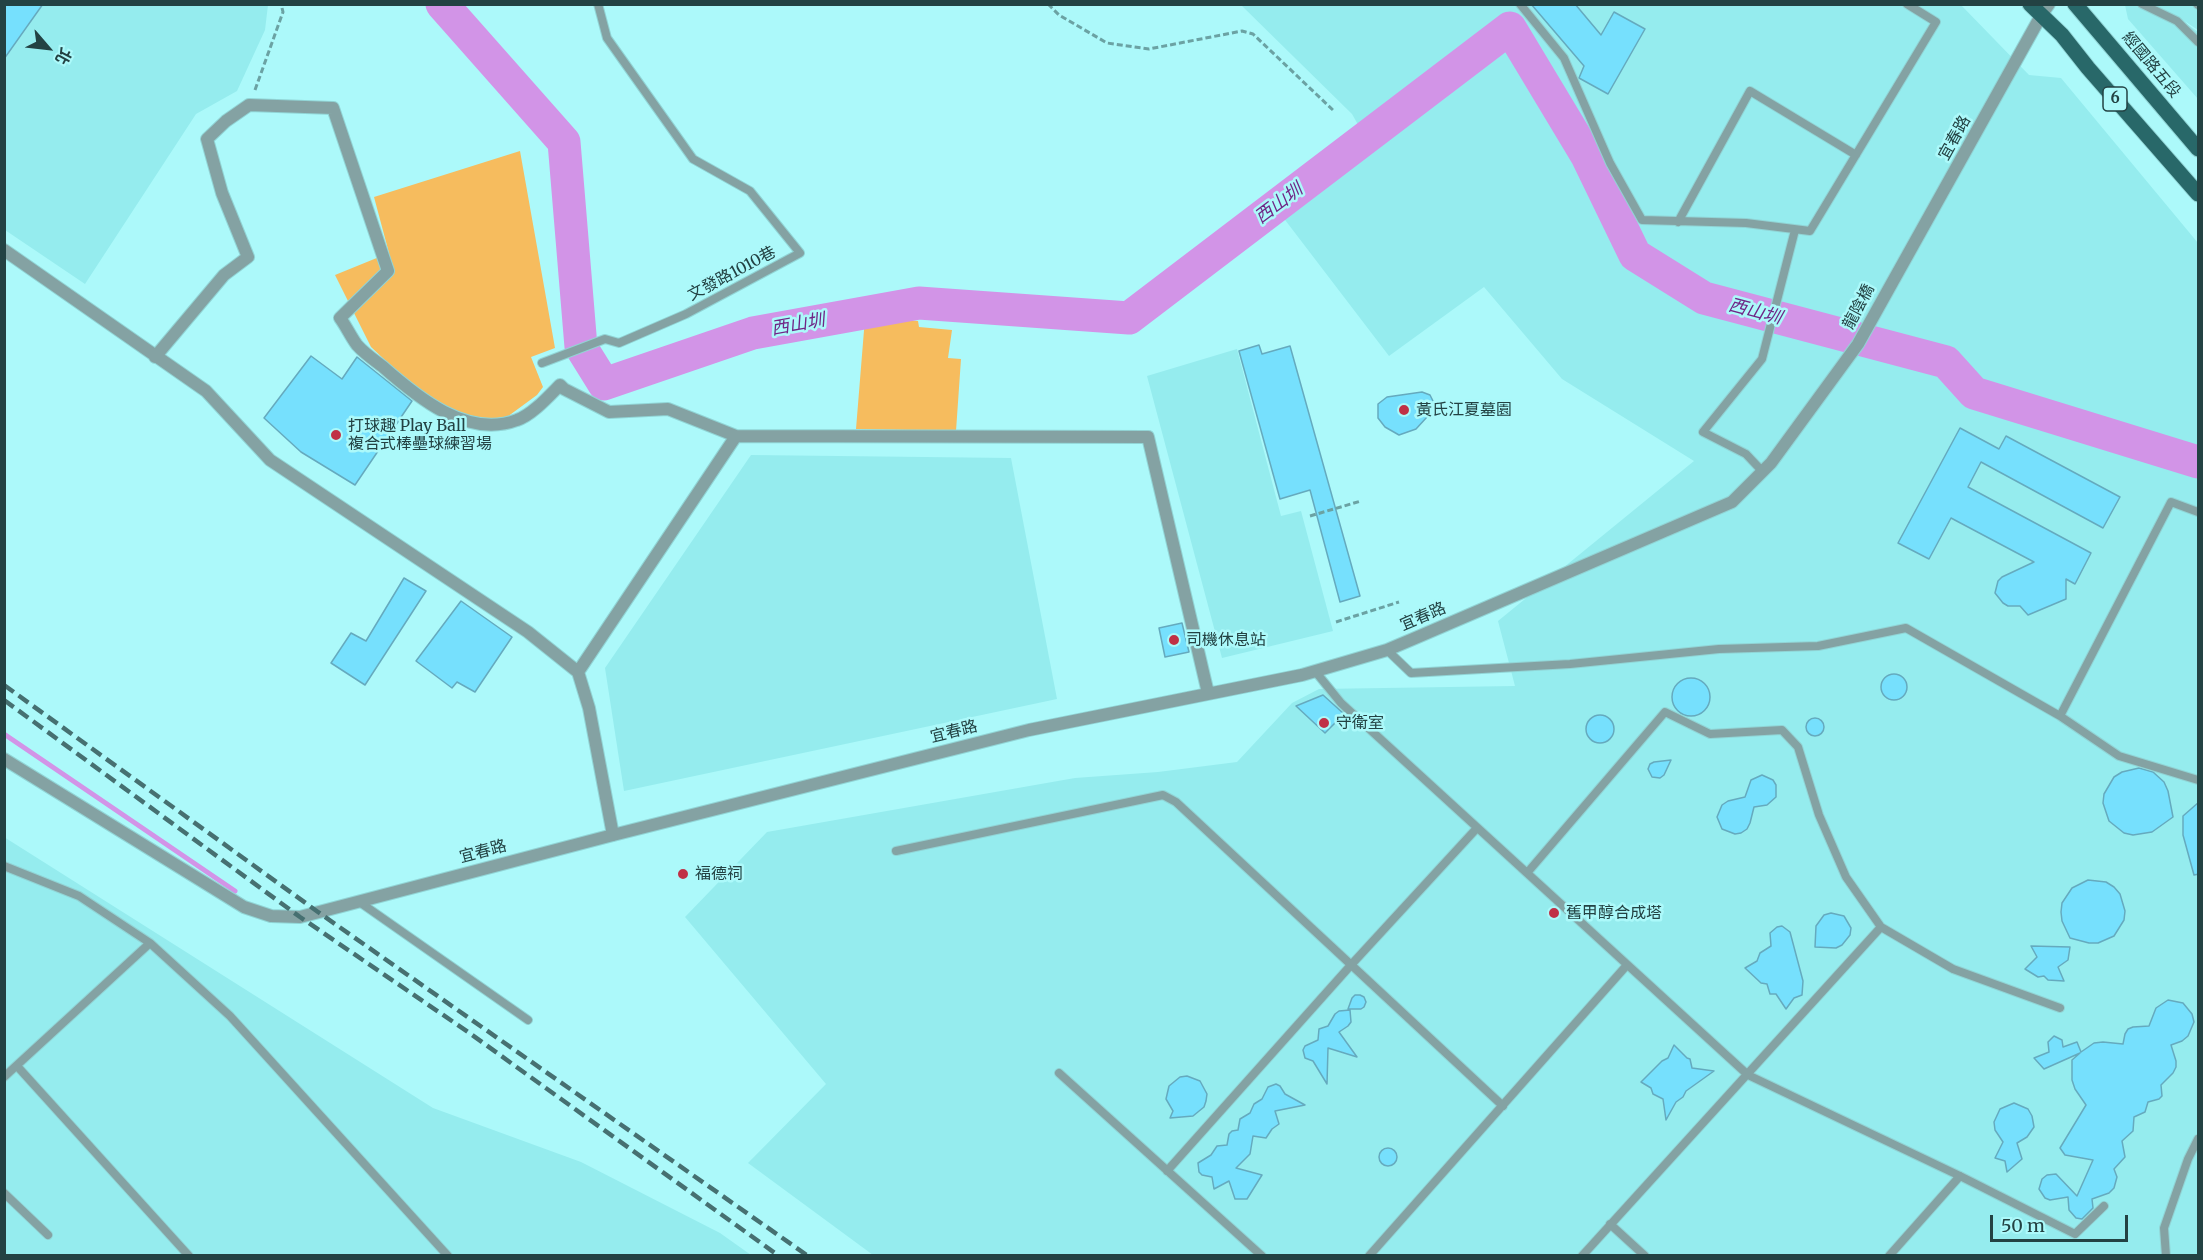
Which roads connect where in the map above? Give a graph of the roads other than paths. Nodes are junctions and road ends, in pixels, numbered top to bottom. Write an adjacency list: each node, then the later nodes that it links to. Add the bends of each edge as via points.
1 (598, 4): 17 (lane, 文發路1010巷, via 607,38 693,159 750,191 800,253 686,314 629,339 619,343 605,339)
2 (1520, 4): 11 (lane, via 1563,58 1610,163 1642,220)
3 (1907, 4): 9 (lane, via 1936,22)
4 (2075, 4): 8 (main road, 經國路五段 / 6)
5 (2142, 4): 7 (lane, via 2177,21)
6 (2040, 8): 10 (main road, 6); 14 (street, 宜春路)
7 (2199, 42)
8 (2199, 149)
9 (1856, 155): 11 (lane, via 1750,91); 12 (lane, via 1810,231)
10 (2199, 194)
11 (1678, 222): 12 (lane, via 1746,223)
12 (1795, 230): 19 (lane, via 1762,359 1703,432 1746,454)
13 (4, 250): 16 (street)
14 (1889, 287): 15 (street, 龍陰橋)
15 (1858, 344): 19 (street, 宜春路)
16 (155, 357): 18 (street, via 224,275 248,257 222,193 207,139 249,105 333,108 388,271 340,318 357,345 403,385 466,421 492,425 519,420 560,385 609,412 668,409); 23 (street, via 206,391 270,460 528,632)
17 (542, 363)
18 (736, 436): 23 (street); 24 (street, via 1148,437)
19 (1763, 472): 21 (street, 宜春路, via 1732,502)
20 (2199, 512): 25 (lane, via 2171,502)
21 (1387, 650): 22 (street, 宜春路); 25 (lane, via 1411,673 1570,664 1719,649 1818,646 1905,628)
22 (1315, 671): 24 (street, 宜春路); 28 (lane, via 1341,703)
23 (578, 672): 29 (street, via 590,708)
24 (1208, 693): 29 (street, 宜春路, via 1029,730)
25 (2060, 716): 27 (lane, via 2119,756)
26 (4, 759): 33 (street, 宜春路, via 244,907 271,916 300,917)
27 (2199, 780)
28 (1477, 828): 32 (lane); 36 (lane)
29 (614, 835): 33 (street, 宜春路)
30 (896, 851): 36 (lane, via 1163,795 1176,802)
31 (4, 866): 35 (lane, via 79,896)
32 (1527, 873): 34 (lane, via 1665,712 1710,734 1782,730 1798,747 1819,815 1846,877); 37 (lane)
33 (358, 902): 39 (lane)
34 (1881, 927): 38 (lane, via 1953,969); 42 (lane)
35 (150, 943): 40 (lane); 53 (lane, via 230,1016)
36 (1351, 965): 44 (lane); 46 (lane)
37 (1627, 965): 42 (lane); 44 (lane)
38 (2060, 1008)
39 (528, 1020)
40 (17, 1066): 43 (lane); 52 (lane)
41 (1059, 1073): 46 (lane)
42 (1748, 1075): 47 (lane); 50 (lane)
43 (4, 1077)
44 (1503, 1106): 55 (lane)
45 (2199, 1139): 59 (lane, via 2164,1228)
46 (1167, 1171): 54 (lane)
47 (1960, 1176): 49 (lane, via 2075,1234); 58 (lane)
48 (4, 1192): 51 (lane)
49 (2104, 1206)
50 (1610, 1224): 56 (lane); 57 (lane)
51 (48, 1236)
52 (189, 1256)
53 (448, 1256)
54 (1262, 1256)
55 (1369, 1256)
56 (1582, 1256)
57 (1645, 1256)
58 (1889, 1256)
59 (2166, 1256)

